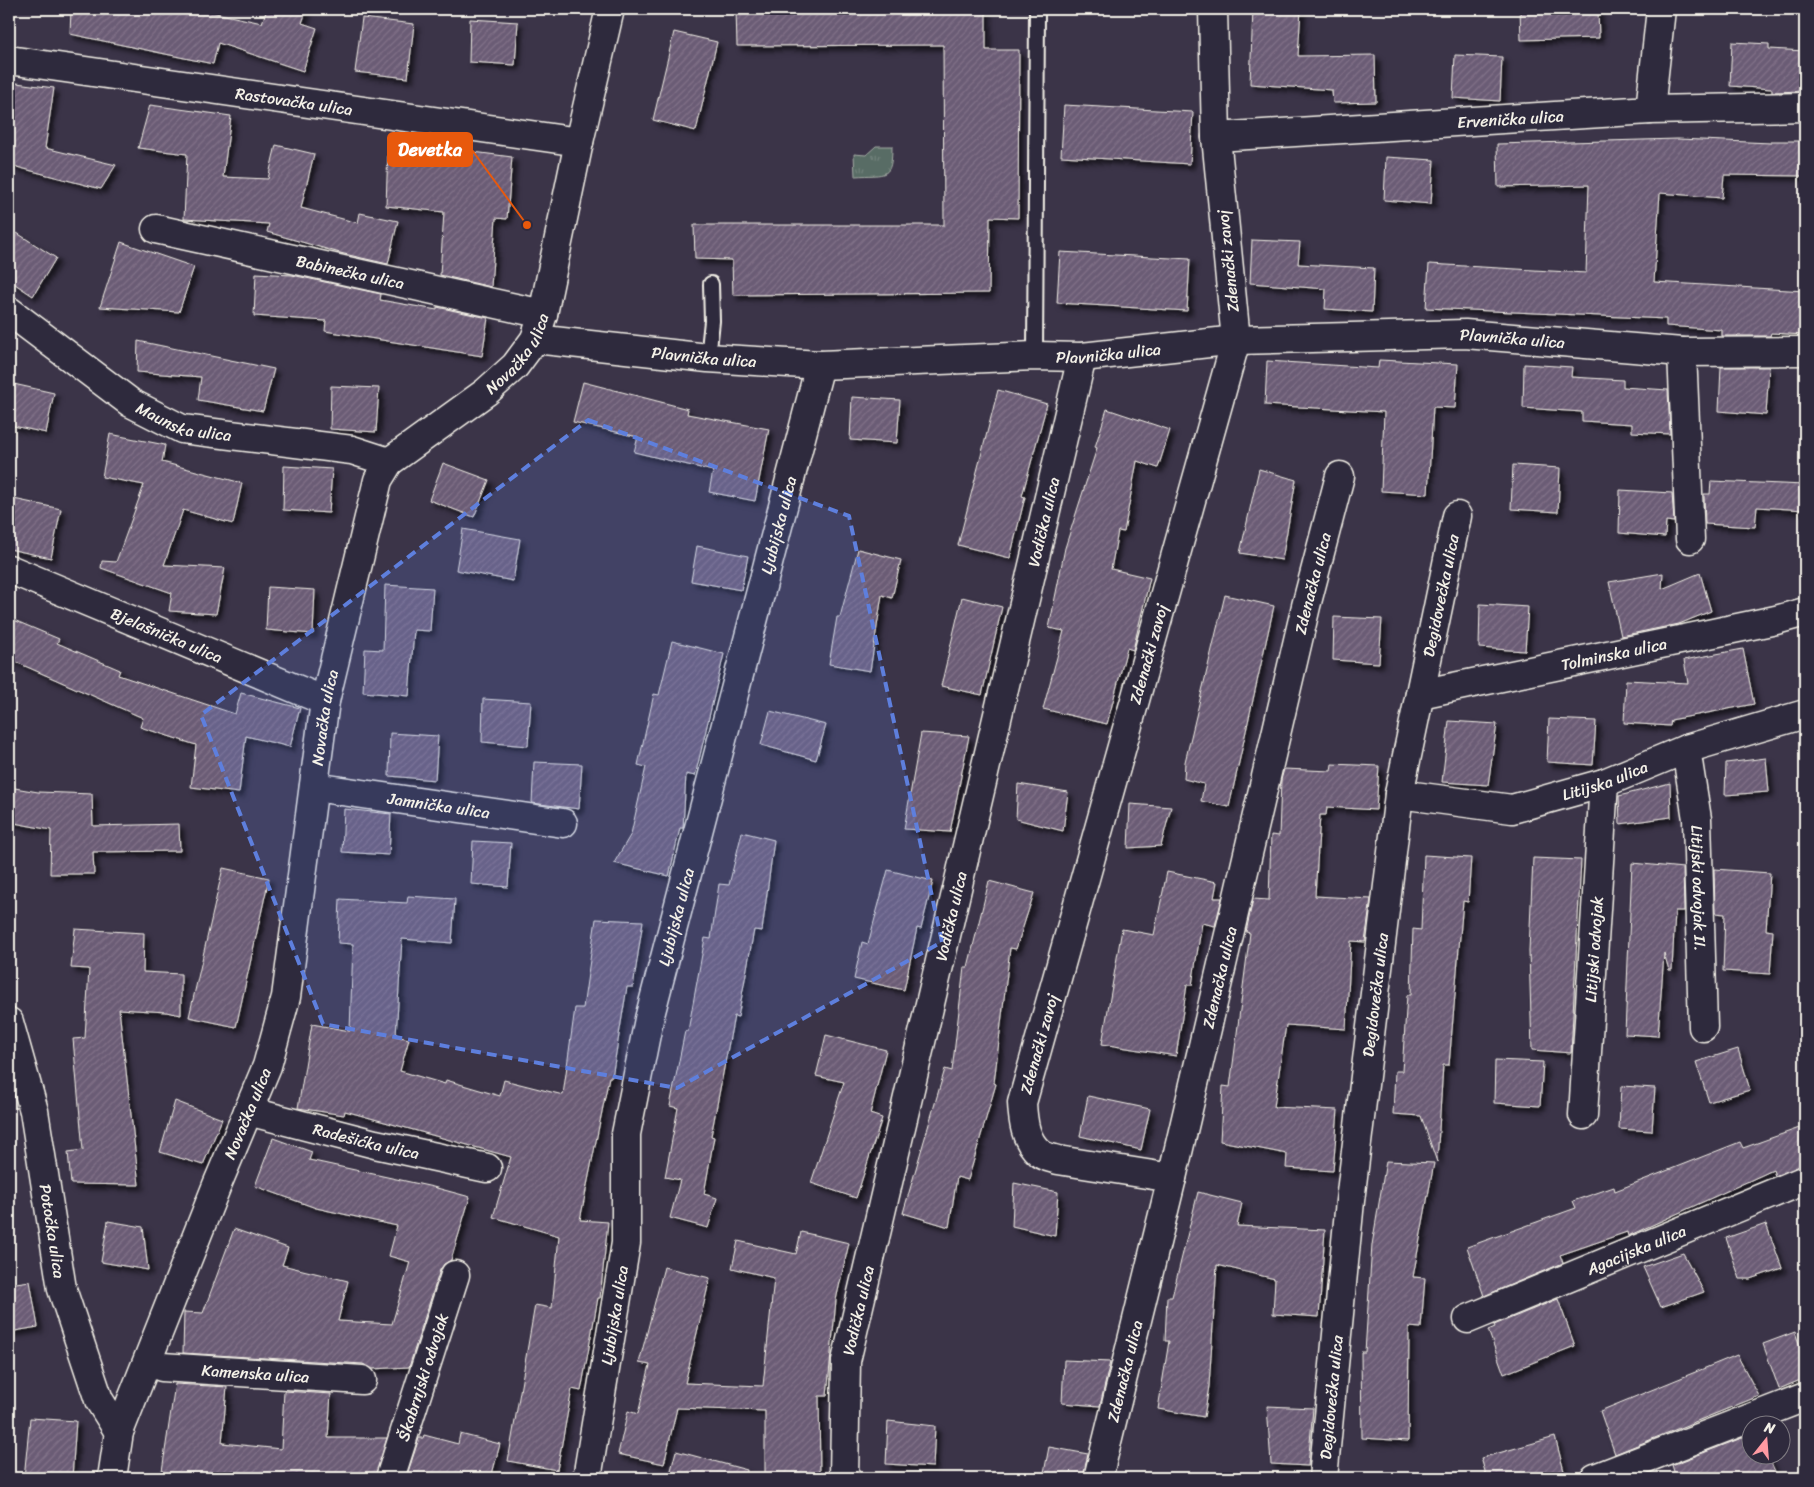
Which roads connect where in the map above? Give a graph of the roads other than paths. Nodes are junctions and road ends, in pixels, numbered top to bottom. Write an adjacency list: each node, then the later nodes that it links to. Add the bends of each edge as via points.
1 (610, 9): 9 (street, Novačka ulica)
2 (1037, 9): 17 (lane)
3 (1213, 9): 8 (street, Zdenački zavoj)
4 (1661, 9): 7 (street)
5 (9, 60): 9 (street, Rastovačka ulica)
6 (1805, 107): 7 (street, Ervenička ulica)
7 (1650, 110): 8 (street, Ervenička ulica)
8 (1216, 137): 14 (street, Zdenački zavoj)
9 (579, 142): 13 (street, Novačka ulica)
10 (156, 229): 13 (street, Babinečka ulica)
11 (711, 284): 19 (lane)
12 (9, 311): 21 (street, Maunska ulica, via 131,403 182,428 352,450)
13 (539, 326): 19 (street, Plavnička ulica); 21 (street, Novačka ulica, via 515,366 486,392)
14 (1236, 340): 16 (street, Plavnička ulica, via 1465,334); 18 (street, Plavnička ulica); 40 (street, Zdenački zavoj, via 1022,1103 1023,1122 1029,1140 1040,1154 1058,1160)
15 (1805, 351): 16 (street, Plavnička ulica)
16 (1682, 352): 24 (street)
17 (1035, 356): 18 (street, Plavnička ulica); 20 (street, Plavnička ulica)
18 (1082, 357): 51 (street, Vodička ulica, via 846,1361)
19 (708, 358): 20 (street, Plavnička ulica)
20 (820, 366): 50 (street, Ljubijska ulica, via 649,1019 626,1134 626,1243)
21 (389, 462): 28 (street, Novačka ulica, via 378,480)
22 (1340, 476): 40 (street, Zdenačka ulica, via 1306,606)
23 (1457, 516): 27 (street, Degidovečka ulica)
24 (1690, 539)
25 (9, 569): 28 (street, Bjelašnička ulica)
26 (1805, 612): 27 (street, Tolminska ulica)
27 (1420, 694): 33 (street, Degidovečka ulica)
28 (325, 701): 32 (street, Novačka ulica)
29 (1805, 714): 30 (street, Litijska ulica)
30 (1686, 749): 31 (street, Litijska ulica); 36 (street, Litijski odvojak II., via 1696,819)
31 (1604, 783): 33 (street, Litijska ulica, via 1512,809); 38 (street, Litijski odvojak)
32 (314, 787): 34 (street, Jamnička ulica); 37 (street, Novačka ulica, via 286,997 267,1066)
33 (1399, 794): 53 (street, Degidovečka ulica, via 1350,1201)
34 (563, 823)
35 (9, 1022): 47 (street, Potočka ulica, via 34,1111 62,1289 99,1400)
36 (1703, 1027)
37 (248, 1111): 39 (street, Radešićka ulica, via 375,1144); 44 (street, Novačka ulica)
38 (1583, 1115)
39 (487, 1168)
40 (1172, 1178): 52 (street, Zdenačka ulica)
41 (1805, 1180): 43 (street, Agacijska ulica)
42 (455, 1275): 49 (street, Škabrnjski odvojak)
43 (1468, 1319)
44 (149, 1361): 45 (street, Kamenska ulica, via 162,1367); 47 (street, Novačka ulica)
45 (362, 1380)
46 (1805, 1397): 54 (street)
47 (119, 1432): 48 (street, Novačka ulica)
48 (112, 1478)
49 (390, 1478)
50 (587, 1478)
51 (844, 1478)
52 (1098, 1478)
53 (1323, 1478)
54 (1595, 1478)

